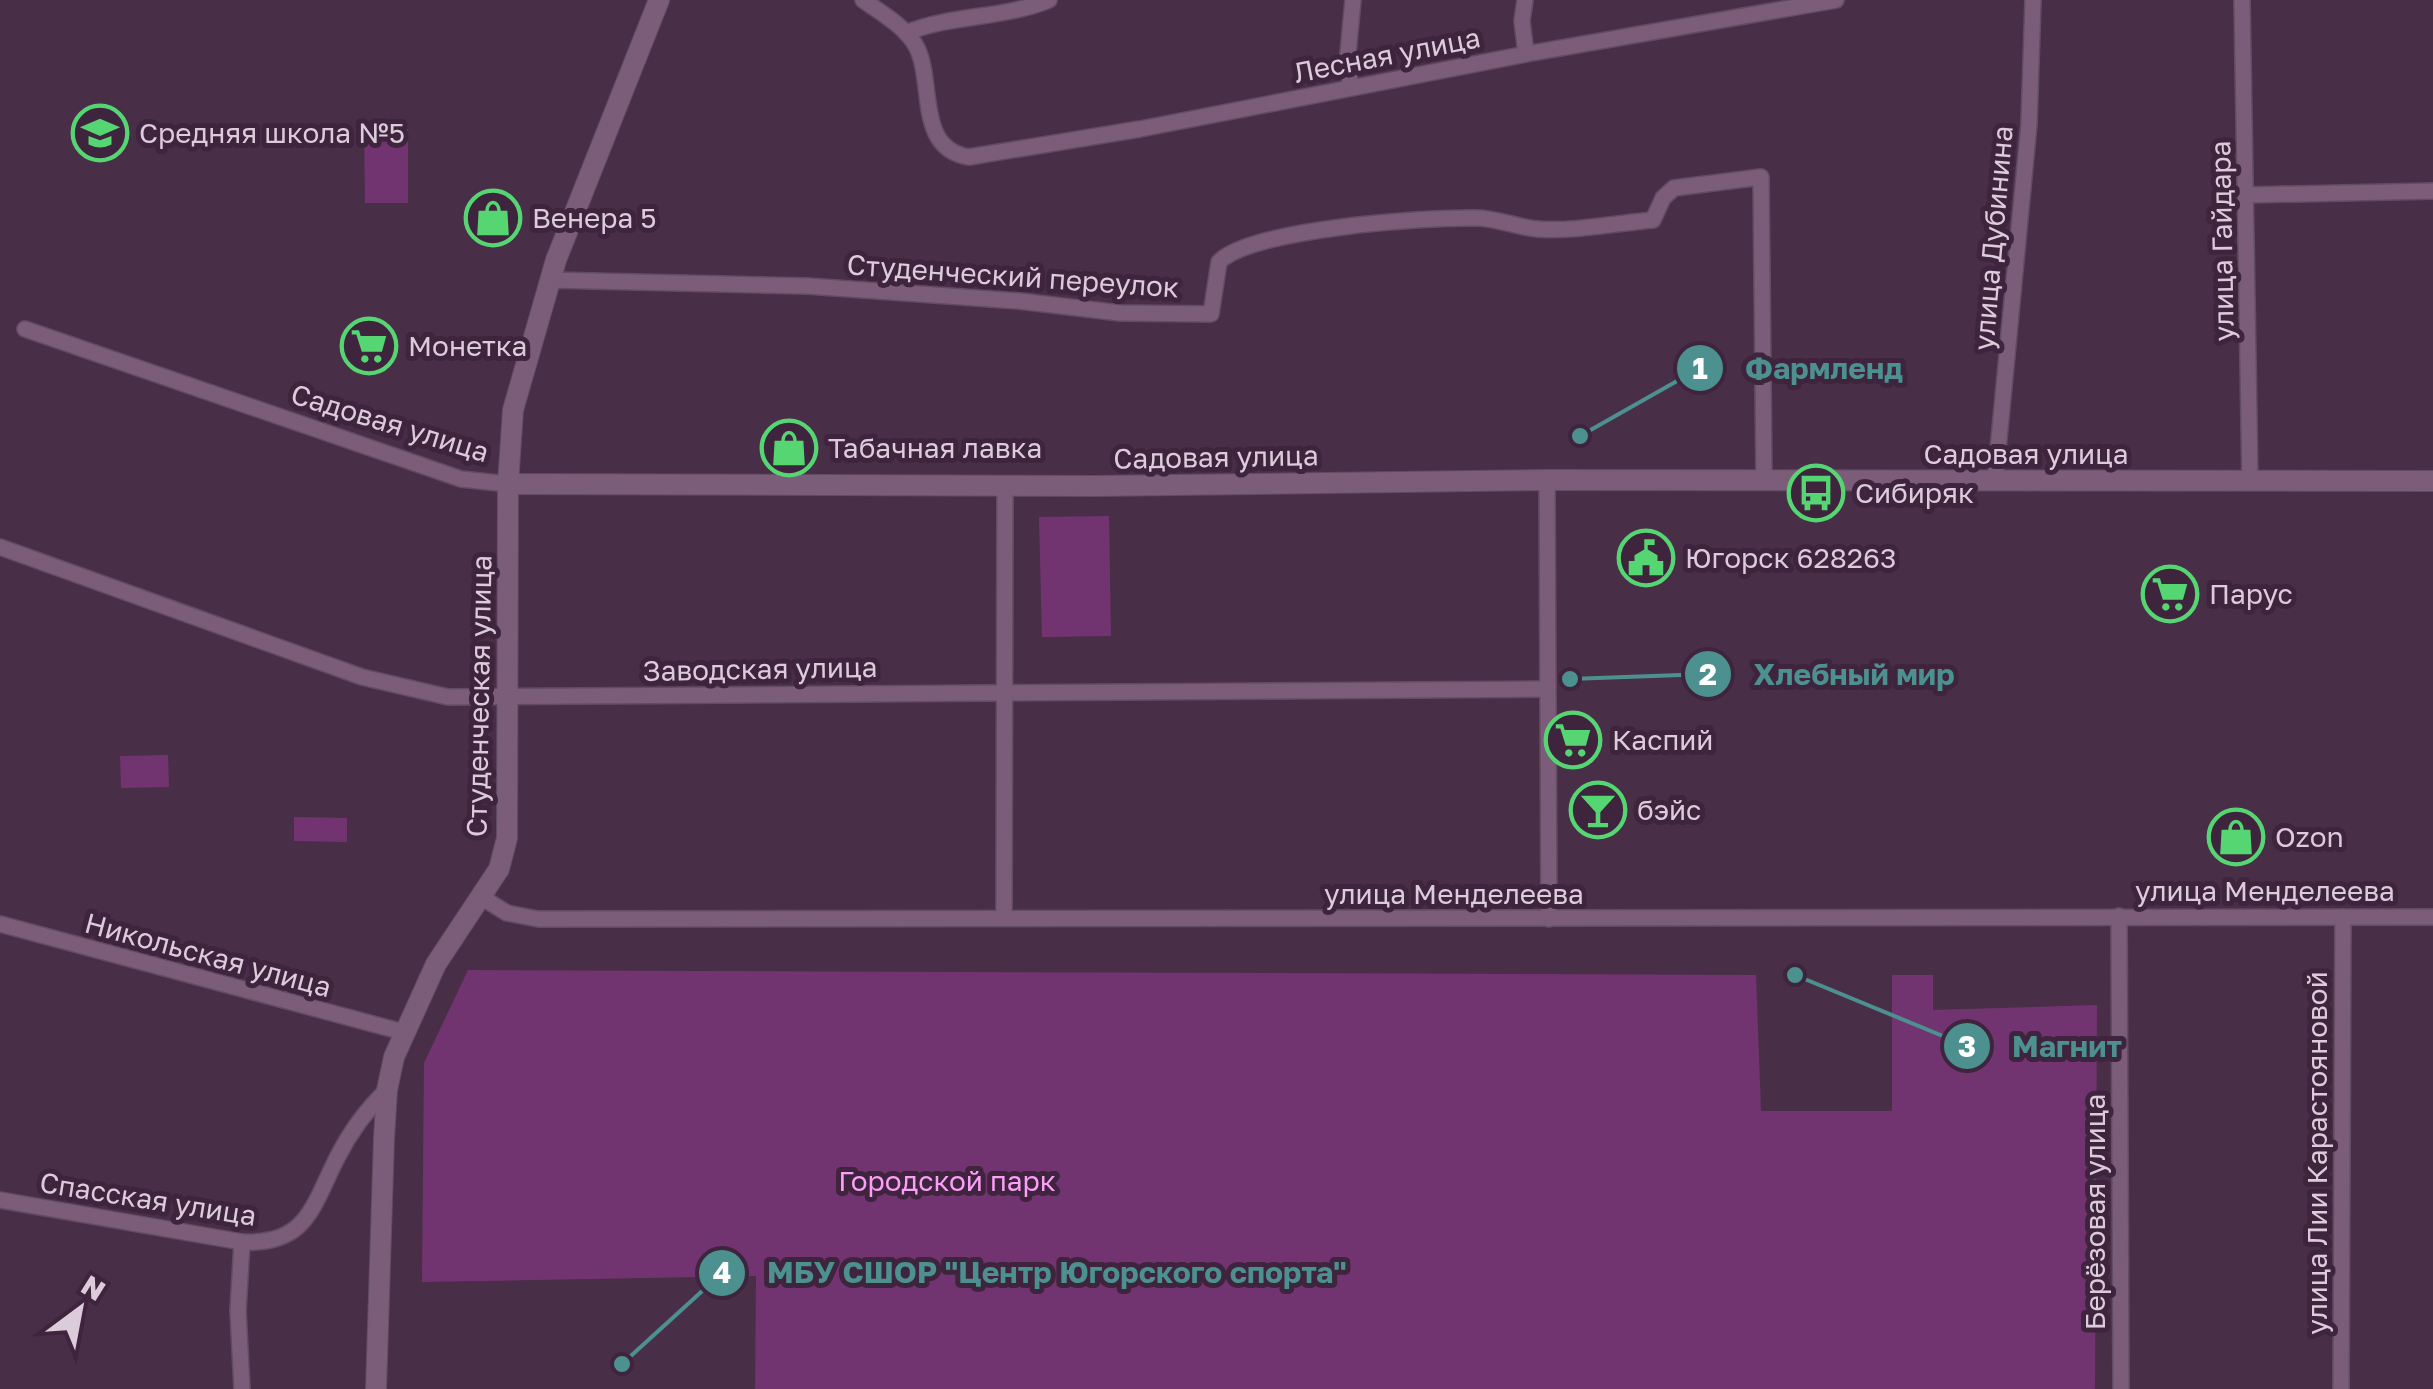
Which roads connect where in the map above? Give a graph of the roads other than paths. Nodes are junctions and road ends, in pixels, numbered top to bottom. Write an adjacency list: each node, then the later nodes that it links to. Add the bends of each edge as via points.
1 (659, 0): 15 (street, Студенческая улица)
2 (863, 0): 10 (street)
3 (1049, 0): 10 (street)
4 (1353, 0): 12 (street)
5 (1525, 0): 11 (street)
6 (1836, 0): 9 (street, Лесная улица)
7 (2032, 0): 19 (street, улица Дубинина, via 2029,124)
8 (2242, 0): 14 (street, улица Гайдара)
9 (1804, 2): 11 (street, Лесная улица)
10 (906, 33): 12 (street, Лесная улица, via 921,62 933,127 961,156)
11 (1526, 54): 12 (street, Лесная улица)
12 (1351, 87)
13 (2433, 191): 14 (street)
14 (2247, 195): 21 (street, улица Гайдара)
15 (549, 280): 18 (street, Студенческий переулок, via 807,286 1120,313 1211,314 1220,262 1240,247 1412,221 1479,218 1538,229 1653,220 1674,188 1761,177); 22 (street, Студенческая улица, via 512,410)
16 (25, 328): 22 (street, Садовая улица, via 460,479)
17 (1547, 480): 18 (street, Садовая улица); 23 (street, Садовая улица); 25 (street)
18 (1764, 480): 19 (street, Садовая улица)
19 (1995, 480): 21 (street, Садовая улица)
20 (2433, 481): 21 (street, Садовая улица)
21 (2250, 482)
22 (508, 484): 23 (street, Садовая улица); 27 (street, Студенческая улица)
23 (1005, 486): 26 (street)
24 (0, 546): 27 (street, Заводская улица, via 393,687 448,697)
25 (1546, 689): 26 (street, Заводская улица); 33 (street)
26 (1006, 692): 27 (street, Заводская улица); 32 (street)
27 (510, 697): 28 (street, Студенческая улица, via 508,838)
28 (481, 897): 32 (street, улица Менделеева, via 538,919); 35 (street, Студенческая улица, via 436,964)
29 (2120, 916): 30 (street, улица Менделеева); 33 (street, улица Менделеева); 41 (street, Берёзовая улица)
30 (2343, 917): 31 (street, улица Менделеева); 42 (street, улица Лии Карастояновой)
31 (2433, 917)
32 (1004, 918): 33 (street, улица Менделеева)
33 (1548, 919)
34 (0, 924): 35 (street, Никольская улица)
35 (403, 1032): 36 (street, Студенческая улица)
36 (386, 1090): 38 (street, Спасская улица, via 351,1133 299,1227 282,1239); 40 (street, Студенческая улица)
37 (0, 1200): 38 (street, Спасская улица)
38 (242, 1242): 39 (street)
39 (242, 1389)
40 (376, 1389)
41 (2121, 1389)
42 (2342, 1389)

